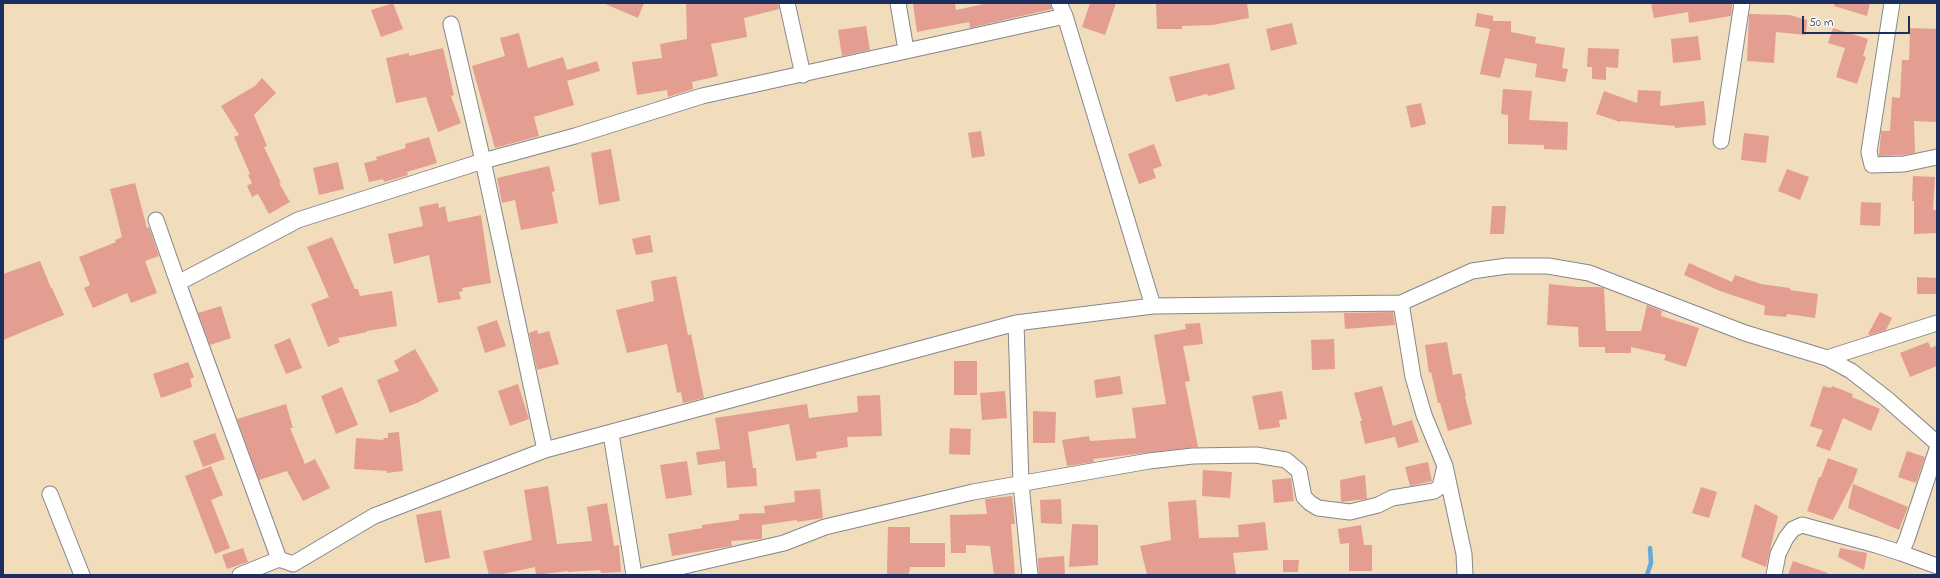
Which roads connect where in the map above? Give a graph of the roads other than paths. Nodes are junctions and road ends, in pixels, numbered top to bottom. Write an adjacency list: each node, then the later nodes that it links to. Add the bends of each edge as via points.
1 (787, 3): 8 (street)
2 (898, 3): 7 (street)
3 (1742, 3): 9 (street)
4 (1892, 3): 10 (street, via 1869,152 1872,165 1904,164)
5 (1062, 10): 7 (street); 15 (street)
6 (451, 24): 11 (street)
7 (906, 50): 8 (street)
8 (803, 75): 11 (street, via 702,96 575,136)
9 (1721, 141)
10 (1937, 157)
11 (483, 161): 13 (street, via 298,220); 22 (street)
12 (156, 220): 13 (street)
13 (178, 283): 27 (street)
14 (1401, 303): 15 (street); 18 (street, via 1472,272 1507,266 1548,266 1589,273 1745,333); 23 (street, via 1413,377 1424,415)
15 (1153, 306): 17 (street)
16 (1937, 323): 18 (street)
17 (1016, 324): 19 (street); 24 (street)
18 (1827, 358): 20 (street, via 1851,371)
19 (611, 434): 22 (street); 31 (street)
20 (1937, 443)
21 (1937, 449): 26 (street)
22 (545, 450): 27 (street, via 374,516)
23 (1445, 466): 24 (street, via 1440,487 1434,491 1392,498 1350,512 1318,508 1304,497 1300,471 1286,460 1256,455 1193,456 1149,461); 34 (street, via 1464,554)
24 (1021, 484): 32 (street, via 973,492 825,527 784,543); 33 (street)
25 (50, 494): 29 (street)
26 (1900, 553): 28 (street); 35 (street, via 1876,544 1802,525 1786,538 1778,554)
27 (289, 566): 30 (street)
28 (1937, 566)
29 (82, 575)
30 (240, 575)
31 (634, 575)
32 (645, 575)
33 (1030, 575)
34 (1465, 575)
35 (1774, 575)

